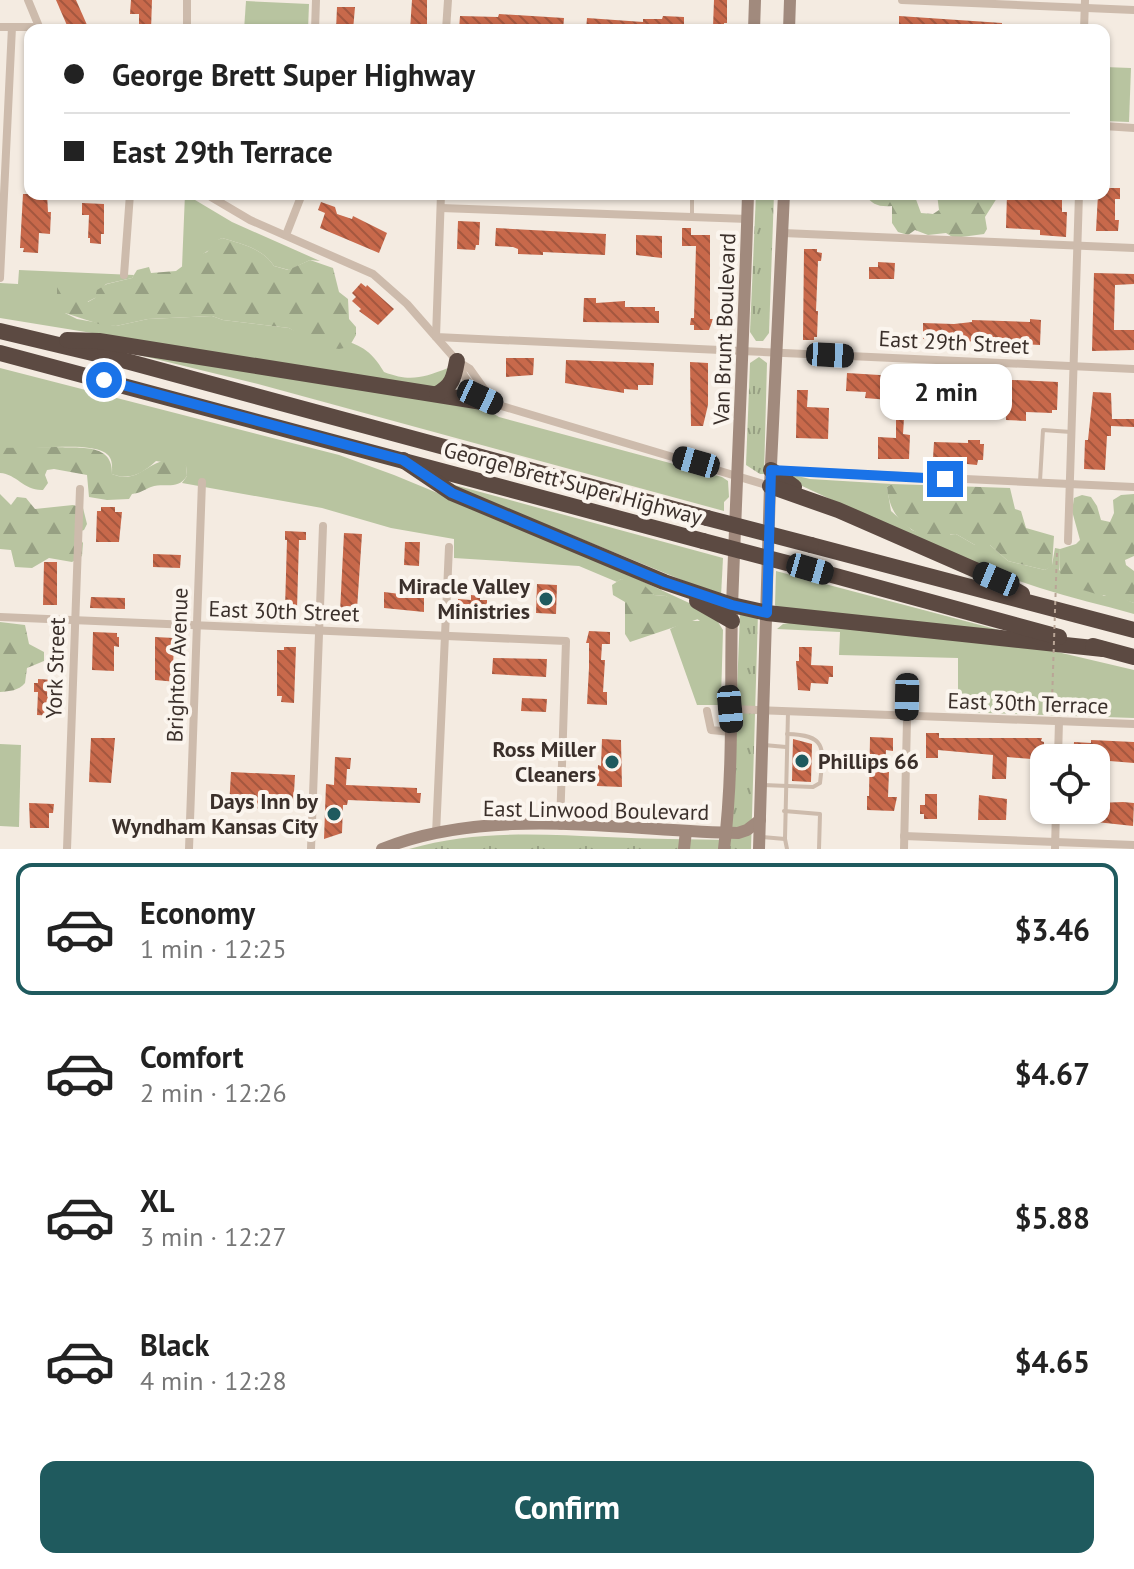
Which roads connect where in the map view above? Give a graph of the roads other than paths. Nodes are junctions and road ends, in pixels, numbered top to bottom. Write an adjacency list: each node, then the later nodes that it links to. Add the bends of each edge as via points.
1 (28, 0): 10 (street)
2 (187, 0): 11 (street)
3 (316, 0): 12 (street)
4 (448, 0): 13 (street)
5 (755, 0): 14 (main road)
6 (790, 0): 15 (main road)
7 (902, 0): 8 (street)
8 (1085, 4): 9 (street); 16 (street)
9 (1134, 10)
10 (38, 24)
11 (187, 24)
12 (315, 24)
13 (446, 24)
14 (754, 24)
15 (789, 24)
16 (1084, 24)
17 (0, 27): 18 (street)
18 (12, 27): 19 (street); 38 (street)
19 (24, 27)
20 (1110, 126): 21 (street)
21 (1134, 128)
22 (130, 200): 37 (street)
23 (216, 200): 34 (street)
24 (300, 200): 34 (street)
25 (441, 200): 30 (street)
26 (692, 200): 31 (lane)
27 (748, 200): 32 (main road, Van Brunt Boulevard)
28 (784, 200): 33 (main road)
29 (1079, 200): 35 (street)
30 (441, 208): 31 (street); 40 (street)
31 (692, 217): 32 (street)
32 (748, 219): 42 (main road, Van Brunt Boulevard)
33 (783, 233): 35 (street); 43 (main road)
34 (286, 235): 40 (street, via 373,274)
35 (1077, 245): 36 (street); 46 (street)
36 (1134, 248)
37 (124, 275)
38 (0, 278)
39 (0, 331): 41 (highway, George Brett Super Highway)
40 (436, 337): 42 (street, East 29th Street); 45 (street)
41 (37, 340): 48 (highway, via 99,341); 62 (highway, George Brett Super Highway, bridge)
42 (744, 349): 43 (street, East 29th Street); 52 (main road, Van Brunt Boulevard)
43 (777, 352): 46 (street, East 29th Street); 53 (main road)
44 (0, 353): 51 (highway, George Brett Super Highway)
45 (457, 361): 48 (highway, via 448,388); 49 (street, via 480,397)
46 (1073, 366): 47 (street, East 29th Street); 50 (street)
47 (1134, 369)
48 (437, 394): 49 (highway)
49 (495, 404): 52 (street)
50 (1071, 432): 55 (lane, via 1043,430); 56 (street)
51 (403, 460): 63 (highway, via 452,493); 71 (highway, George Brett Super Highway, bridge)
52 (738, 475): 53 (street); 63 (main road, Van Brunt Boulevard)
53 (771, 478): 55 (street); 62 (highway, via 996,579); 64 (main road)
54 (202, 482): 67 (street, Brighton Avenue)
55 (1040, 484): 56 (street)
56 (1070, 485): 57 (street); 60 (street)
57 (1134, 487)
58 (80, 489): 66 (street, York Street)
59 (323, 526): 68 (street)
60 (1068, 541)
61 (449, 547): 70 (street)
62 (1041, 605): 69 (highway, George Brett Super Highway)
63 (732, 613): 64 (highway); 74 (main road, Van Brunt Boulevard)
64 (767, 613): 71 (highway); 76 (main road)
65 (0, 617): 66 (street, East 30th Street)
66 (75, 621): 67 (street, East 30th Street); 100 (street, York Street)
67 (197, 626): 68 (street, East 30th Street); 101 (street, Brighton Avenue)
68 (318, 630): 70 (street, East 30th Street); 102 (street)
69 (1134, 630)
70 (444, 635): 91 (street, East 30th Street, via 566,641); 94 (street)
71 (1103, 649): 72 (highway, George Brett Super Highway)
72 (1134, 657)
73 (908, 677): 78 (street)
74 (730, 709): 76 (street, East 30th Terrace); 81 (main road, Van Brunt Boulevard)
75 (707, 711): 81 (street, via 711,730)
76 (763, 711): 77 (street, East 30th Terrace); 84 (main road)
77 (788, 712): 78 (street, East 30th Terrace); 82 (lane)
78 (907, 717): 79 (street, East 30th Terrace); 95 (street)
79 (1059, 721): 80 (street, East 30th Terrace); 83 (street)
80 (1134, 724)
81 (731, 732): 93 (main road, Van Brunt Boulevard)
82 (787, 734): 85 (lane); 87 (lane, via 814,737 822,761 820,783)
83 (1058, 744)
84 (762, 745): 85 (lane); 86 (main road)
85 (786, 747): 87 (lane)
86 (761, 785): 87 (lane); 89 (main road)
87 (784, 787): 88 (lane)
88 (784, 811): 96 (lane); 107 (lane, via 820,814)
89 (760, 820): 93 (main road, East Linwood Boulevard, via 747,830); 97 (main road)
90 (1056, 824): 99 (street)
91 (560, 826): 92 (main road, East Linwood Boulevard); 94 (main road, East Linwood Boulevard, via 488,826)
92 (686, 831): 93 (main road, East Linwood Boulevard); 104 (main road)
93 (726, 833): 105 (main road, Van Brunt Boulevard)
94 (436, 834): 103 (main road, East Linwood Boulevard)
95 (904, 836): 99 (street); 108 (street)
96 (785, 839): 97 (lane); 106 (lane)
97 (759, 843)
98 (1134, 845): 99 (street)
99 (1055, 846)
100 (67, 849)
101 (189, 849)
102 (311, 849)
103 (382, 849)
104 (684, 849)
105 (724, 849)
106 (787, 849)
107 (819, 849)
108 (904, 849)

